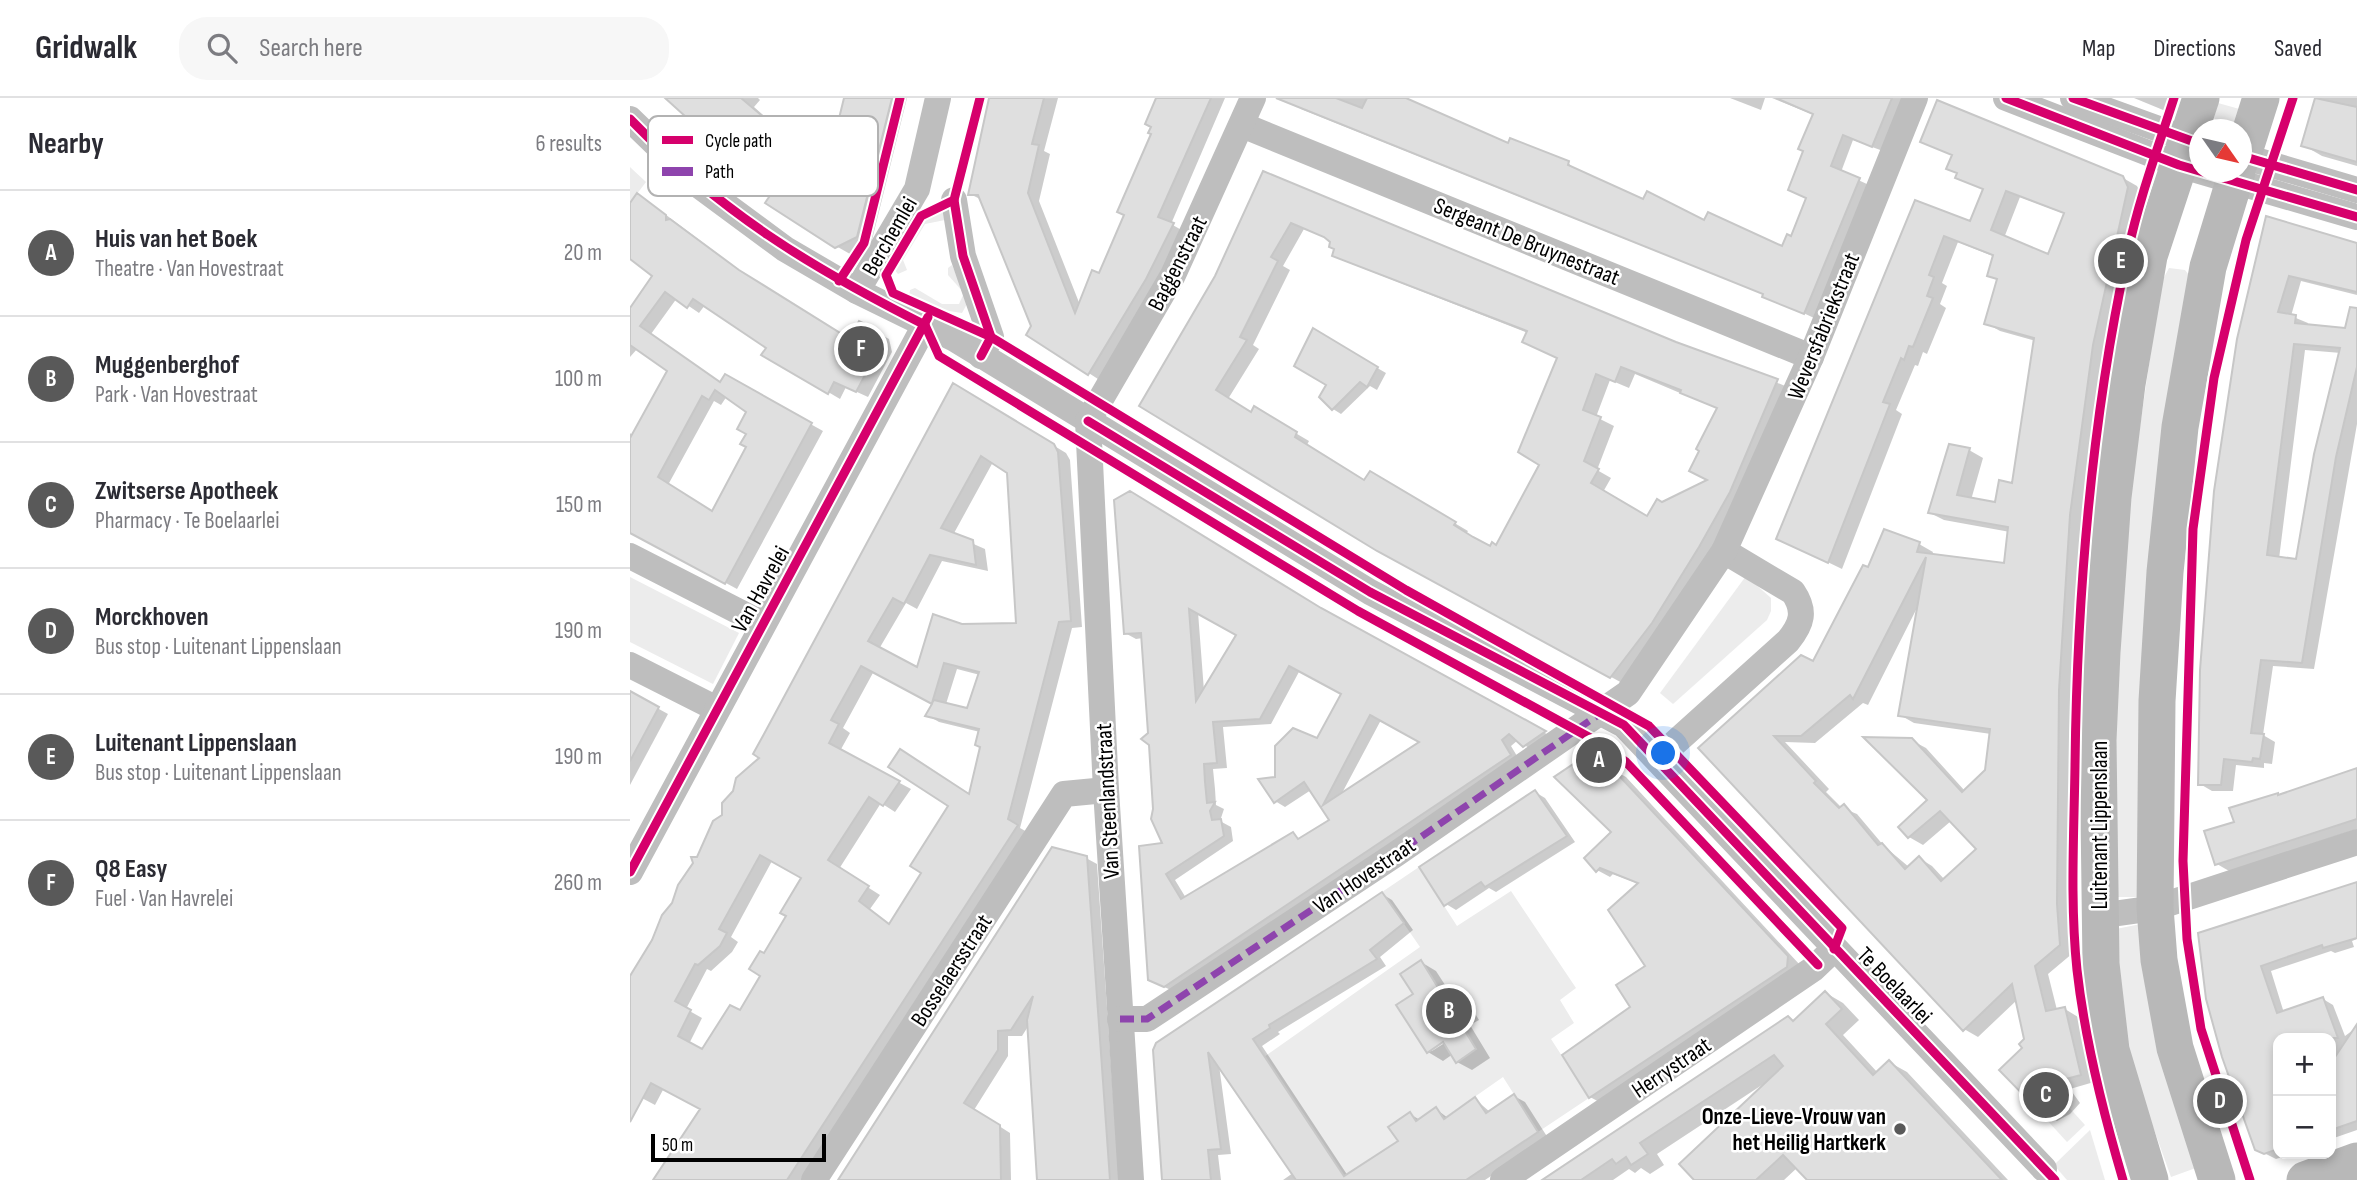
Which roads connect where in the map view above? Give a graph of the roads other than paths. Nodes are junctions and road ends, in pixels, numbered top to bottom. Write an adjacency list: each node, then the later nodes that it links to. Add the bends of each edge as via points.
1 (938, 98): 23 (street, Berchemlei, via 917,189)
2 (1253, 98): 10 (street, Baggenstraat)
3 (1915, 98): 26 (street, Weversfabriekstraat)
4 (2006, 98): 13 (street)
5 (2073, 98): 13 (street)
6 (2201, 98): 9 (main road, Luitenant Lippenslaan)
7 (2261, 98): 11 (main road)
8 (630, 119): 12 (street, Te Boelaarlei)
9 (2196, 119)
10 (1242, 125): 26 (street, Sergeant De Bruynestraat); 27 (street, Baggenstraat, via 1172,275)
11 (2252, 125)
12 (648, 136)
13 (2189, 150): 21 (main road, Luitenant Lippenslaan)
14 (2252, 168): 17 (street)
15 (2252, 171): 20 (street)
16 (2234, 182): 22 (main road)
17 (2357, 190)
18 (712, 196): 23 (street, Te Boelaarlei)
19 (954, 200): 25 (street, via 963,256 991,337)
20 (2357, 217)
21 (2149, 256): 22 (main road); 39 (main road, Luitenant Lippenslaan, via 2127,384 2106,564 2098,740)
22 (2208, 267): 38 (main road, via 2180,426 2165,572 2157,701)
23 (858, 291): 24 (street, Te Boelaarlei)
24 (925, 325): 25 (street, Te Boelaarlei); 30 (street, Van Havrelei)
25 (981, 356): 27 (street, Te Boelaarlei)
26 (1811, 357): 28 (street, Weversfabriekstraat)
27 (1088, 421): 33 (street, Te Boelaarlei, via 1370,592); 35 (street, Van Steenlandstraat)
28 (1724, 551): 33 (street, Weversfabriekstraat, via 1628,693); 34 (street, via 1793,592 1801,621 1788,641)
29 (630, 556): 30 (street)
30 (763, 624): 32 (street, Van Havrelei)
31 (630, 665): 32 (street)
32 (717, 709): 37 (street, Van Havrelei)
33 (1601, 713): 34 (street, Te Boelaarlei, via 1624,725); 41 (street, Van Hovestraat, via 1147,1018)
34 (1657, 759): 40 (street, Te Boelaarlei)
35 (1106, 790): 41 (street, Van Steenlandstraat); 44 (street, Bosselaersstraat, via 1064,794)
36 (2357, 842): 38 (street)
37 (630, 872)
38 (2155, 908): 39 (street); 48 (main road, via 2165,1007)
39 (2098, 916): 47 (main road, Luitenant Lippenslaan, via 2111,1050)
40 (1834, 949): 43 (street, Te Boelaarlei); 46 (street, Herrystraat, via 1813,969)
41 (1120, 1019): 45 (street, Van Steenlandstraat)
42 (2357, 1161): 49 (main road)
43 (2044, 1169)
44 (814, 1180)
45 (1131, 1180)
46 (1503, 1180)
47 (2150, 1180)
48 (2217, 1180)
49 (2305, 1180)

